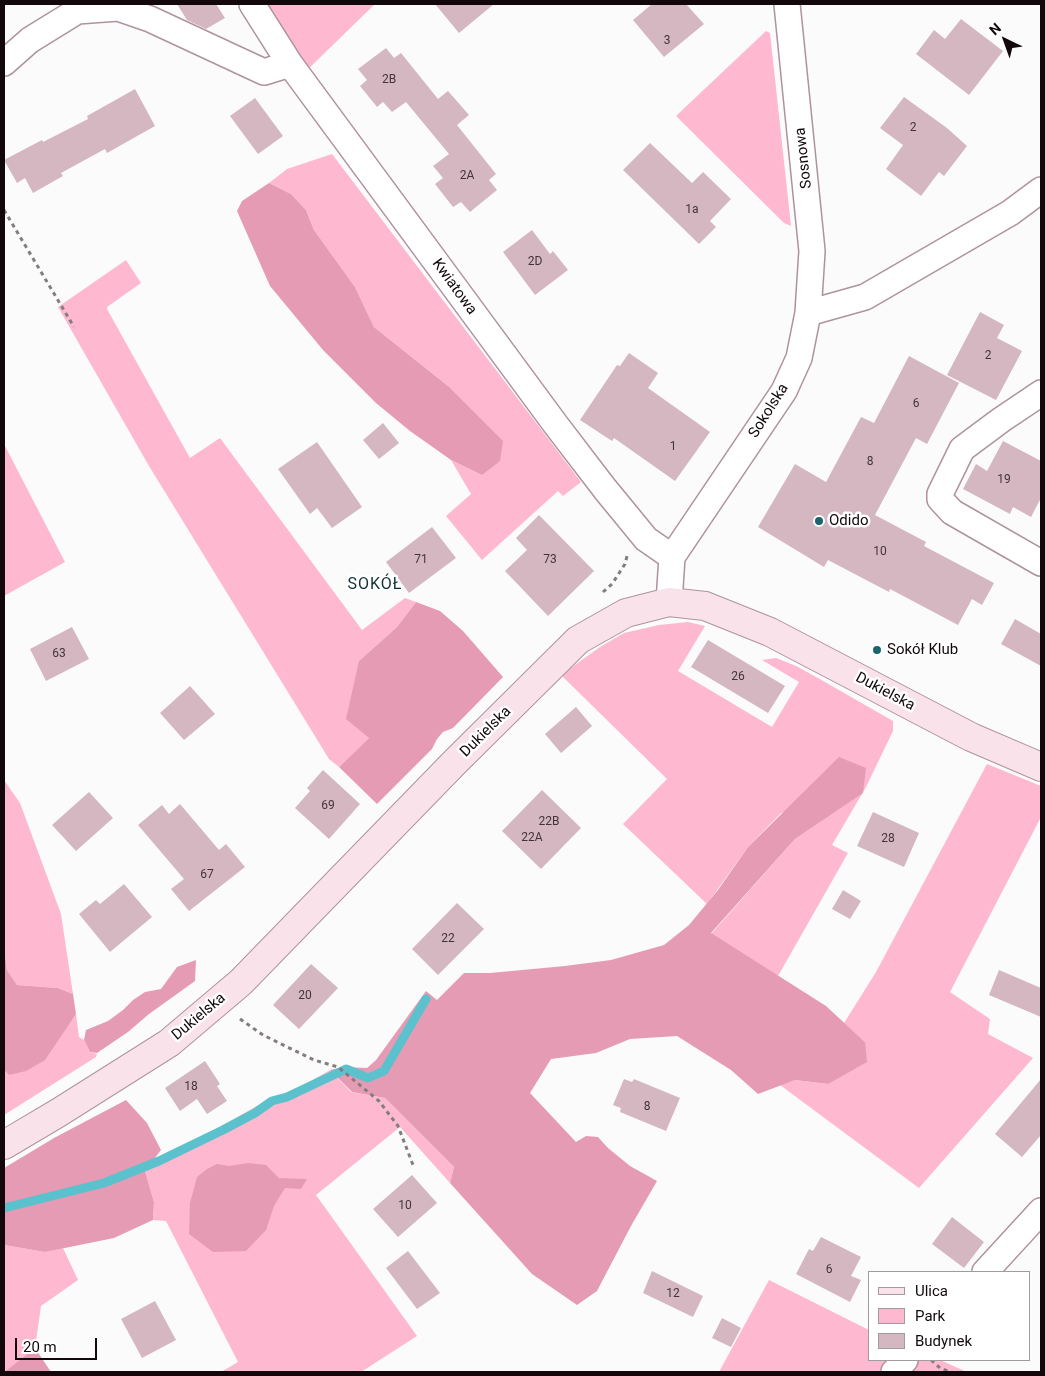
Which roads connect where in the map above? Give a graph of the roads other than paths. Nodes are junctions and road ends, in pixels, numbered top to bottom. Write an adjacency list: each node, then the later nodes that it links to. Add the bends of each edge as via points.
1 (252, 4): 4 (street, Kwiatowa)
2 (788, 4): 6 (street, Sosnowa, via 812,251)
3 (4, 63): 4 (street, via 30,40 77,11 118,8 150,19 264,72)
4 (290, 64): 8 (street, Kwiatowa, via 605,489 646,539)
5 (1041, 191): 6 (street, via 1010,213 865,297)
6 (808, 313): 8 (street, Sokolska, via 799,358 784,391)
7 (1041, 393): 9 (street, via 962,449 940,499 952,512)
8 (672, 557): 10 (street, Sokolska)
9 (1041, 563)
10 (668, 602): 11 (main road, Dukielska, via 706,606 770,632 971,736); 12 (main road, Dukielska, via 626,613 578,640 241,982 169,1043)
11 (1041, 767)
12 (4, 1144)
13 (1041, 1211): 14 (street)
14 (986, 1271)
15 (904, 1361): 16 (street)
16 (894, 1372)

